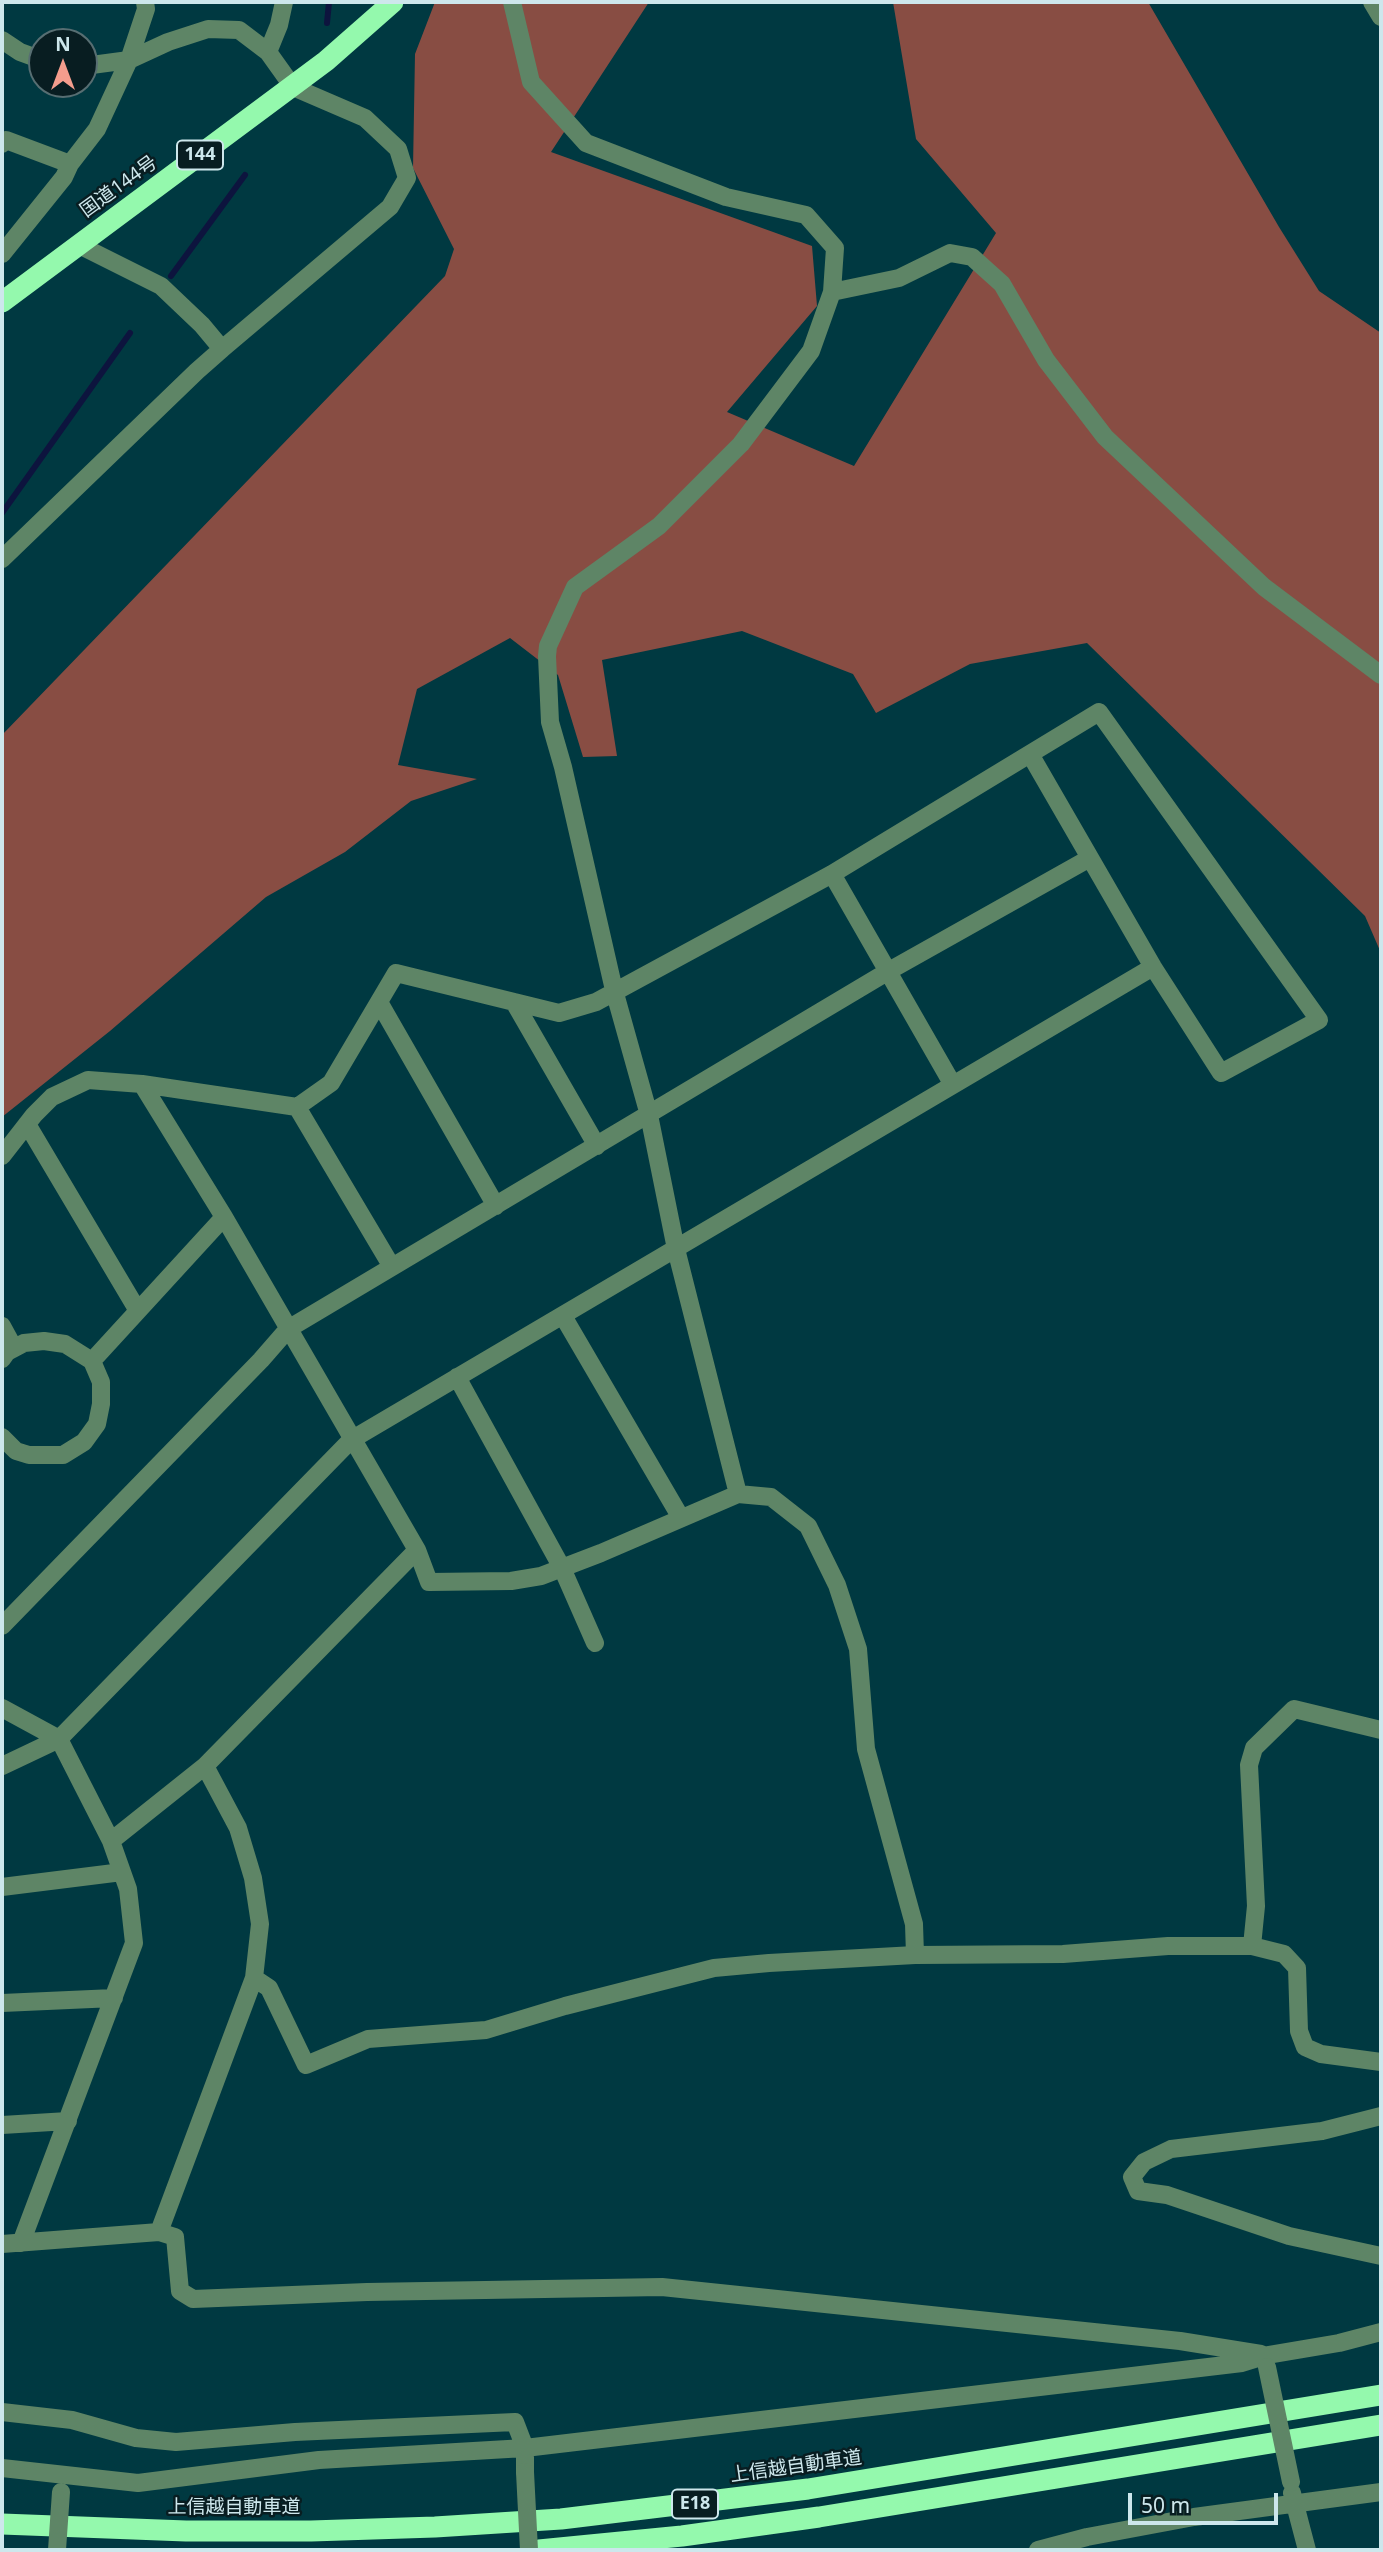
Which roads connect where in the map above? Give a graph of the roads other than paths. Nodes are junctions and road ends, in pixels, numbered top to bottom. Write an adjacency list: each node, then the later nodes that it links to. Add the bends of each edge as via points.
1 (145, 2): 10 (street)
2 (284, 2): 8 (street)
3 (393, 2): 12 (highway, 国道144号 / 144)
4 (512, 2): 17 (street, via 531,82 586,143 726,197 806,215 835,248)
5 (1372, 2): 6 (street)
6 (1381, 17)
7 (2, 40): 9 (street)
8 (268, 52): 10 (street, via 239,30 208,29); 12 (street)
9 (28, 55)
10 (129, 60): 11 (street); 14 (street, via 97,129)
11 (98, 64)
12 (293, 87): 15 (highway, 国道144号 / 144); 19 (street, via 365,118 398,149 407,178 390,207)
13 (2, 144): 14 (street, via 6,140)
14 (69, 164): 16 (street, via 64,177)
15 (79, 245): 18 (highway, 国道144号 / 144); 19 (street, via 162,286)
16 (2, 254)
17 (832, 292): 21 (street, via 899,278 950,253 972,257 1002,284 1046,360 1105,437 1264,587); 27 (street, via 811,351 741,444 659,526 575,587 548,646 550,722)
18 (2, 302)
19 (222, 349): 20 (street)
20 (2, 559)
21 (1381, 675)
22 (1030, 754): 23 (street); 24 (street); 25 (street, via 1099,712 1319,1020 1220,1073)
23 (1090, 858): 25 (street); 26 (street)
24 (832, 874): 26 (street); 27 (street)
25 (1153, 967): 31 (street)
26 (887, 972): 31 (street); 33 (street)
27 (614, 990): 29 (street, via 596,1002 559,1013); 33 (street)
28 (379, 1002): 29 (street, via 396,973); 32 (street, via 331,1083); 37 (street)
29 (514, 1002): 35 (street)
30 (142, 1084): 32 (street); 34 (street, via 88,1080 52,1097); 38 (street)
31 (953, 1086): 39 (street)
32 (298, 1107): 40 (street)
33 (649, 1115): 35 (street); 39 (street)
34 (27, 1124): 36 (street); 41 (street)
35 (597, 1146): 37 (street)
36 (2, 1156)
37 (496, 1206): 40 (street)
38 (224, 1217): 41 (street); 44 (street)
39 (677, 1249): 42 (street); 50 (street)
40 (392, 1267): 44 (street)
41 (138, 1311): 46 (street)
42 (563, 1316): 47 (street); 51 (street)
43 (2, 1326): 45 (street)
44 (288, 1329): 48 (street); 54 (street)
45 (8, 1354): 46 (street, via 24,1343 44,1341 65,1344)
46 (92, 1361): 49 (street, via 101,1382 102,1404 97,1424 84,1442 63,1455 44,1456 29,1455)
47 (457, 1377): 48 (street); 53 (street)
48 (351, 1440): 52 (street); 58 (street)
49 (3, 1443)
50 (738, 1493): 51 (street); 65 (street, via 771,1497 808,1526 838,1585 858,1649 866,1749 914,1924)
51 (681, 1518): 53 (street)
52 (417, 1550): 53 (street, via 429,1582 511,1581); 60 (street)
53 (562, 1568): 55 (street)
54 (2, 1626)
55 (595, 1643)
56 (2, 1707): 58 (street)
57 (1381, 1730): 64 (street, via 1294,1709 1254,1748 1249,1765 1256,1906)
58 (59, 1739): 59 (street); 61 (street)
59 (2, 1766)
60 (205, 1766): 61 (street); 66 (street, via 238,1828 253,1878 260,1924)
61 (111, 1841): 62 (street)
62 (122, 1872): 63 (street); 67 (street, via 134,1944)
63 (2, 1887)
64 (1252, 1946): 65 (street); 69 (street, via 1284,1954 1297,1968 1299,2031 1305,2047 1321,2054)
65 (915, 1955): 66 (street, via 714,1968 486,2030 368,2039 306,2064 269,1988)
66 (254, 1978): 73 (street)
67 (114, 1998): 68 (street); 71 (street)
68 (2, 2003)
69 (1381, 2062)
70 (1381, 2116): 76 (street, via 1322,2131 1171,2149 1144,2162 1132,2177 1138,2191 1167,2195 1289,2236)
71 (68, 2121): 72 (street); 74 (street)
72 (2, 2125)
73 (159, 2232): 74 (street); 78 (street, via 175,2238 180,2291 193,2299 662,2287 1180,2341)
74 (21, 2243): 75 (street)
75 (2, 2244)
76 (1381, 2256)
77 (1381, 2332): 78 (street)
78 (1267, 2361): 82 (street); 86 (street, bridge)
79 (1381, 2395): 87 (highway, 上信越自動車道 / E18, via 808,2489 561,2519 311,2532)
80 (2, 2412): 82 (street, via 72,2420 136,2438 177,2442 515,2422)
81 (1381, 2425): 90 (highway, E18, via 820,2518)
82 (525, 2448): 84 (street, via 320,2460 138,2483); 89 (street, bridge)
83 (2, 2468): 84 (street)
84 (62, 2483): 88 (street, bridge)
85 (1381, 2492): 86 (street)
86 (1294, 2504): 91 (street, via 1194,2517); 92 (street)
87 (2, 2525)
88 (57, 2550)
89 (529, 2550)
90 (539, 2550)
91 (1038, 2550)
92 (1307, 2550)

